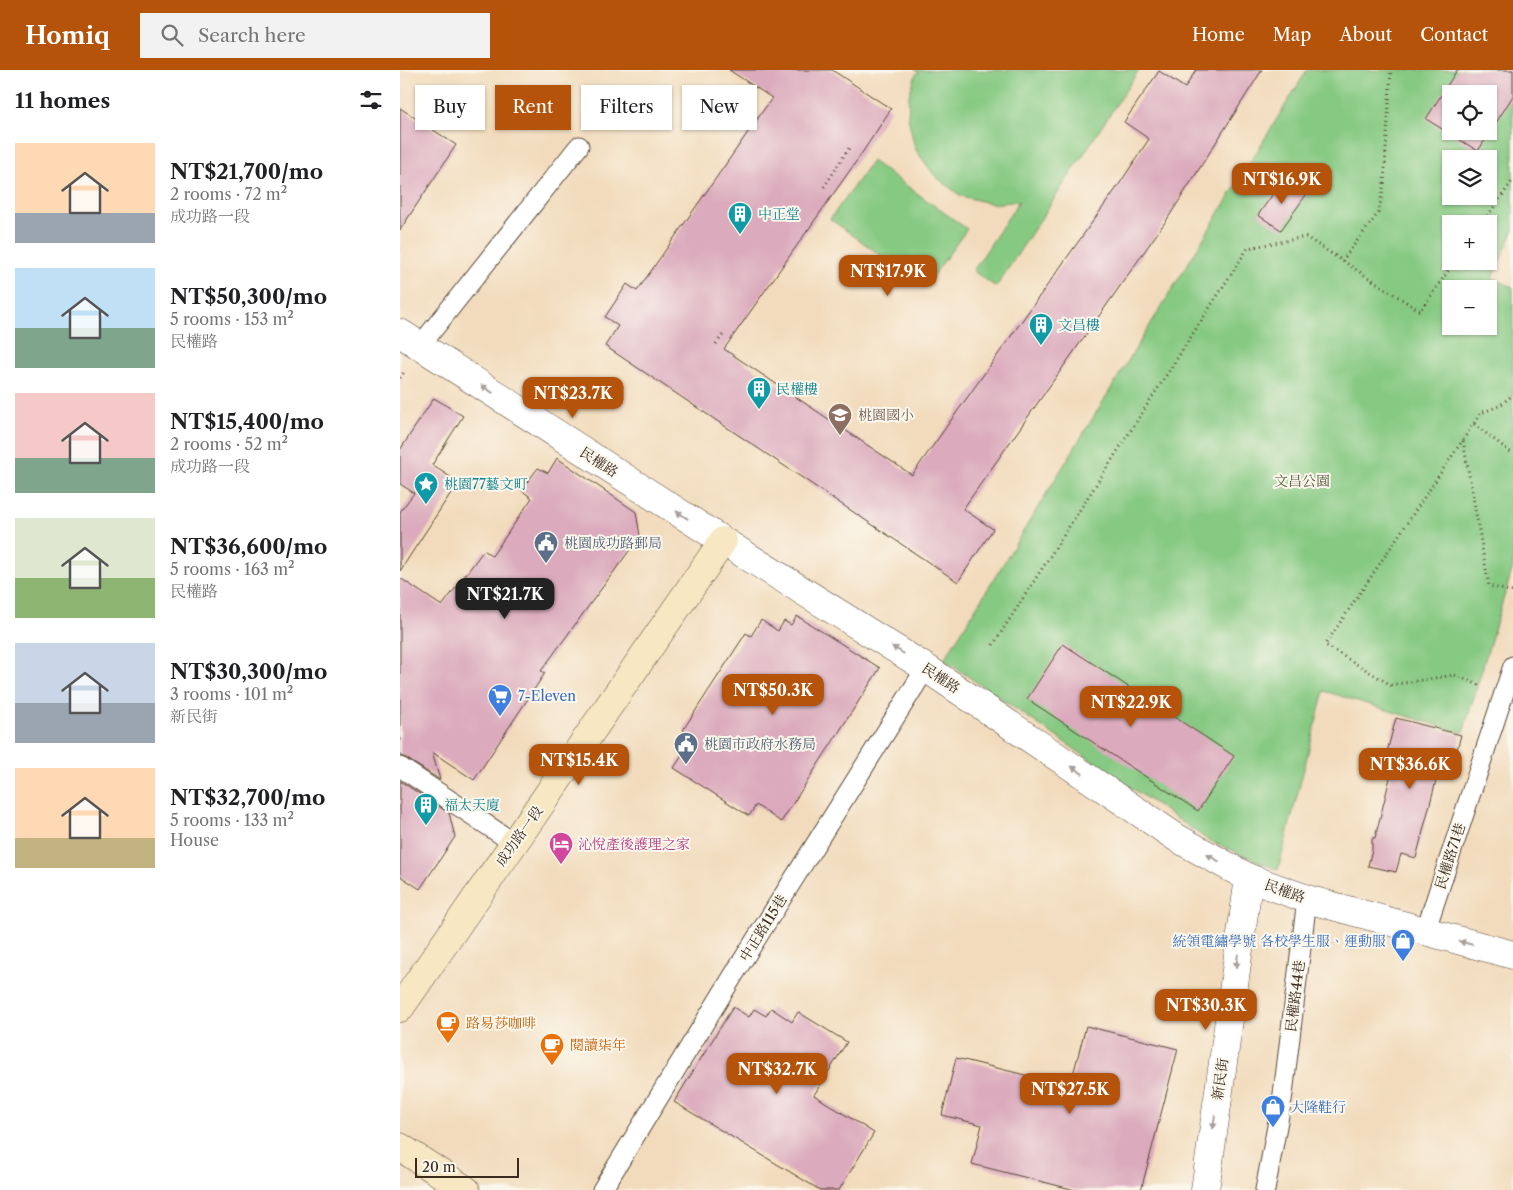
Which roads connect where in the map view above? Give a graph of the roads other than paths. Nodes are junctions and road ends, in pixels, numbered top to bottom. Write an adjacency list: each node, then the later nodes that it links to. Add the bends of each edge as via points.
1 (579, 146): 2 (lane)
2 (410, 340): 3 (street, 民權路, one-way to 2)
3 (723, 541): 5 (street, 民權路, one-way to 3); 7 (street, 成功路一段)
4 (1513, 666): 10 (lane, 民權路71巷)
5 (926, 668): 8 (street, 民權路, one-way to 5, via 1177,838); 15 (lane, 中正路115巷)
6 (400, 767): 7 (lane)
7 (514, 843): 12 (street, 成功路一段)
8 (1249, 878): 9 (street, 民權路); 16 (street, 新民街, one-way to 16)
9 (1307, 899): 10 (street, 民權路); 17 (lane, 民權路44巷, via 1283,1094)
10 (1425, 932): 11 (street, 民權路, one-way to 10)
11 (1513, 955)
12 (400, 1008)
13 (400, 1147): 14 (street)
14 (466, 1190)
15 (602, 1190)
16 (1205, 1190)
17 (1266, 1190)

